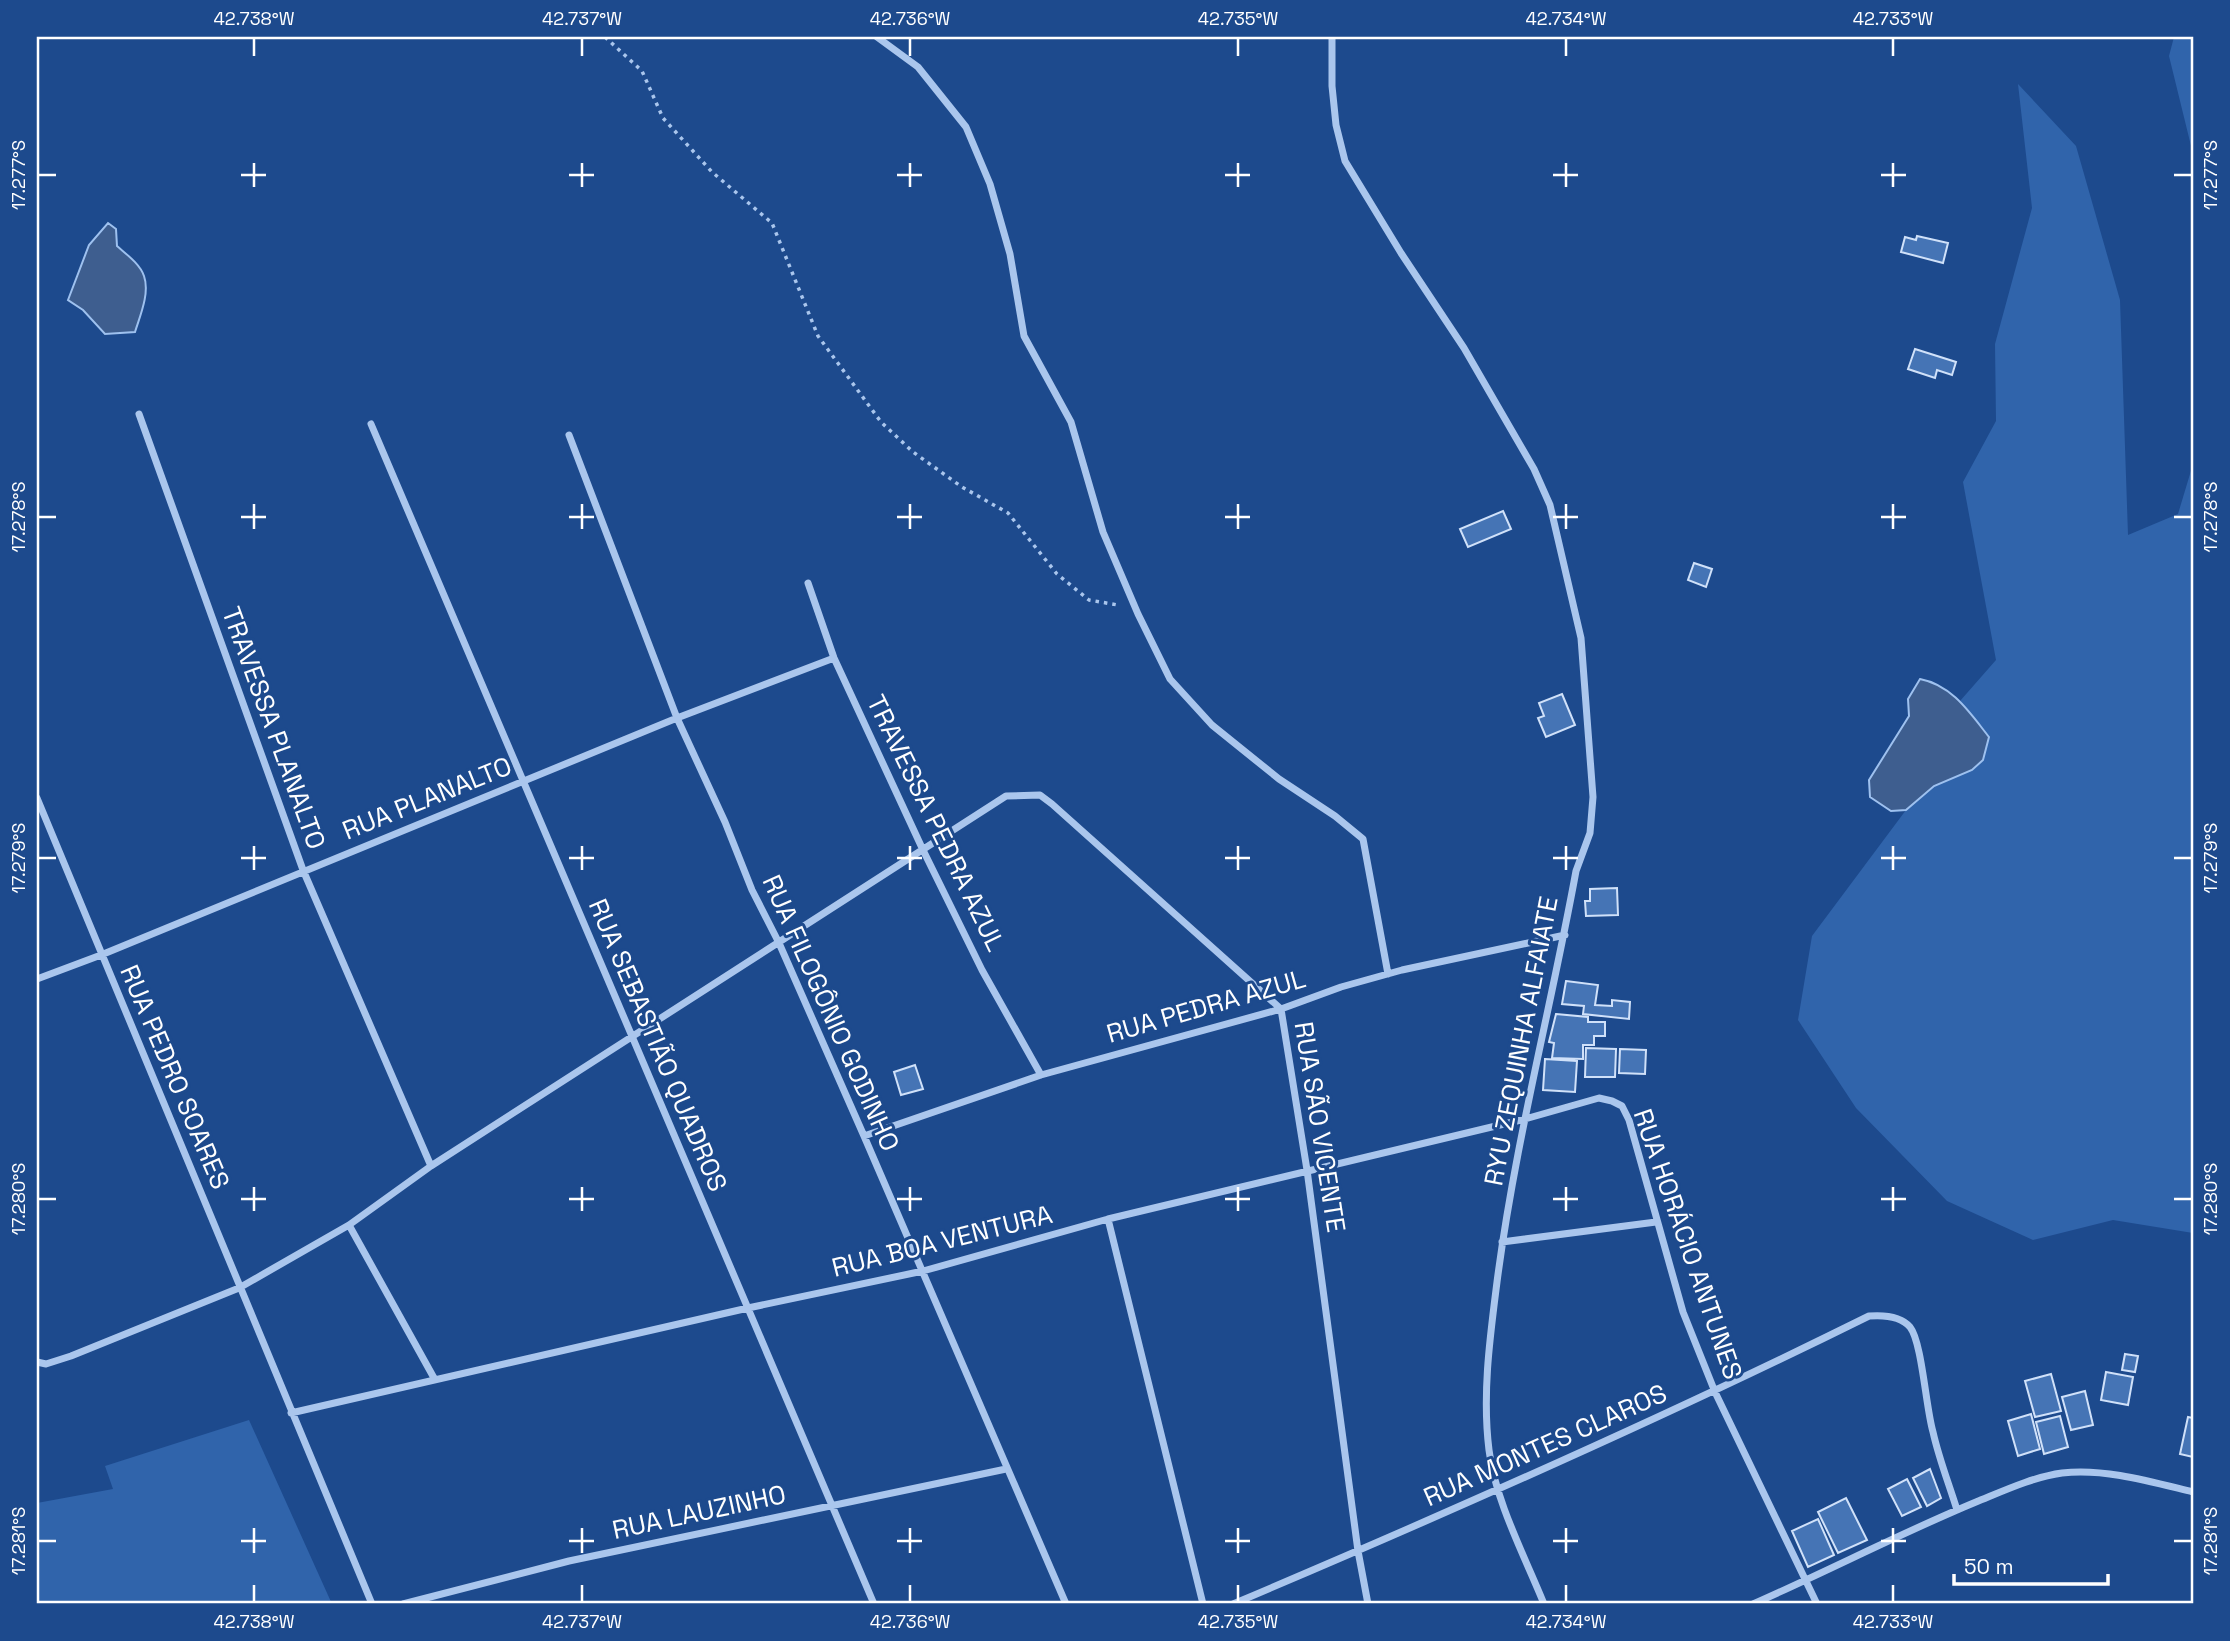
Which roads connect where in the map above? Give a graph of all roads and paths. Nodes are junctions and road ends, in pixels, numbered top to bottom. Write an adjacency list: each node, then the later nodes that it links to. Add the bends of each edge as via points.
1 (606, 37): 8 (path, via 642,71 671,127 712,172 772,223 818,336 881,422 913,452 1008,513 1057,574 1089,600 1115,606)
2 (877, 37): 8 (street, via 918,67 966,127 990,184 1024,336 1071,422 1103,532)
3 (1332, 37): 15 (street, RYU ZEQUINHA ALFAIATE, via 1336,125 1345,161 1464,348 1550,505 1581,638 1593,797 1590,833 1576,871)
4 (139, 414): 14 (street, TRAVESSA PLANALTO)
5 (371, 424): 11 (street, RUA SEBASTIÃO QUADROS)
6 (569, 435): 10 (street, RUA FILOGÔNIO GODINHO)
7 (808, 583): 9 (street, TRAVESSA PEDRA AZUL)
8 (1132, 600): 18 (street, via 1170,679 1212,725 1363,839)
9 (834, 658): 10 (street, RUA PLANALTO); 13 (street, TRAVESSA PEDRA AZUL)
10 (677, 718): 11 (street, RUA PLANALTO); 16 (street, RUA FILOGÔNIO GODINHO)
11 (523, 782): 14 (street, RUA PLANALTO); 21 (street, RUA SEBASTIÃO QUADROS)
12 (37, 798): 17 (street, RUA PEDRO SOARES)
13 (923, 850): 16 (street); 20 (street, RUA SÃO VICENTE, via 1006,796 1040,795); 22 (street, TRAVESSA PEDRA AZUL)
14 (303, 870): 17 (street, RUA PLANALTO); 26 (street, TRAVESSA PLANALTO)
15 (1564, 935): 18 (street, RUA PEDRA AZUL); 24 (street, RYU ZEQUINHA ALFAIATE)
16 (779, 943): 21 (street); 25 (street, RUA FILOGÔNIO GODINHO)
17 (101, 955): 19 (street, RUA PLANALTO); 33 (street, RUA PEDRO SOARES)
18 (1388, 974): 20 (street, RUA PEDRA AZUL)
19 (37, 979)
20 (1281, 1009): 22 (street, RUA PEDRA AZUL); 27 (street, RUA SÃO VICENTE)
21 (633, 1038): 26 (street); 34 (street, RUA SEBASTIÃO QUADROS)
22 (1041, 1075): 25 (street, RUA PEDRA AZUL)
23 (1599, 1098): 24 (street, RUA BOA VENTURA); 29 (street, RUA HORÁCIO ANTUNES, via 1622,1106 1629,1120)
24 (1525, 1119): 27 (street, RUA BOA VENTURA); 31 (street, RYU ZEQUINHA ALFAIATE)
25 (864, 1136): 32 (street, RUA FILOGÔNIO GODINHO)
26 (431, 1166): 30 (street)
27 (1307, 1170): 28 (street, RUA BOA VENTURA); 44 (street, RUA SÃO VICENTE)
28 (1108, 1219): 32 (street, RUA BOA VENTURA); 50 (street)
29 (1656, 1222): 31 (street); 37 (street, RUA HORÁCIO ANTUNES, via 1683,1311)
30 (349, 1225): 33 (street); 36 (street)
31 (1502, 1242): 40 (street, RYU ZEQUINHA ALFAIATE, via 1485,1410)
32 (923, 1271): 34 (street, RUA BOA VENTURA); 39 (street, RUA FILOGÔNIO GODINHO)
33 (239, 1288): 35 (street, via 71,1356 46,1364); 38 (street, RUA PEDRO SOARES)
34 (748, 1308): 36 (street, RUA BOA VENTURA); 42 (street, RUA SEBASTIÃO QUADROS)
35 (37, 1362)
36 (434, 1378): 38 (street, RUA BOA VENTURA)
37 (1715, 1392): 40 (street, RUA MONTES CLAROS); 43 (street, RUA MONTES CLAROS, via 1869,1316 1898,1318 1913,1333 1932,1431); 45 (street, RUA HORÁCIO ANTUNES)
38 (291, 1413): 46 (street, RUA PEDRO SOARES)
39 (1006, 1469): 42 (street, RUA LAUZINHO); 49 (street, RUA FILOGÔNIO GODINHO)
40 (1498, 1489): 44 (street, RUA MONTES CLAROS); 53 (street, RYU ZEQUINHA ALFAIATE)
41 (2193, 1492): 43 (street, via 2100,1473 2061,1473)
42 (832, 1505): 47 (street, RUA LAUZINHO, via 569,1561); 48 (street, RUA SEBASTIÃO QUADROS)
43 (1957, 1510): 45 (street)
44 (1358, 1551): 51 (street, RUA MONTES CLAROS); 52 (street, RUA SÃO VICENTE)
45 (1806, 1580): 54 (street); 55 (street, RUA HORÁCIO ANTUNES)
46 (372, 1604)
47 (403, 1604)
48 (874, 1604)
49 (1066, 1604)
50 (1203, 1604)
51 (1233, 1604)
52 (1368, 1604)
53 (1544, 1604)
54 (1753, 1604)
55 (1817, 1604)

